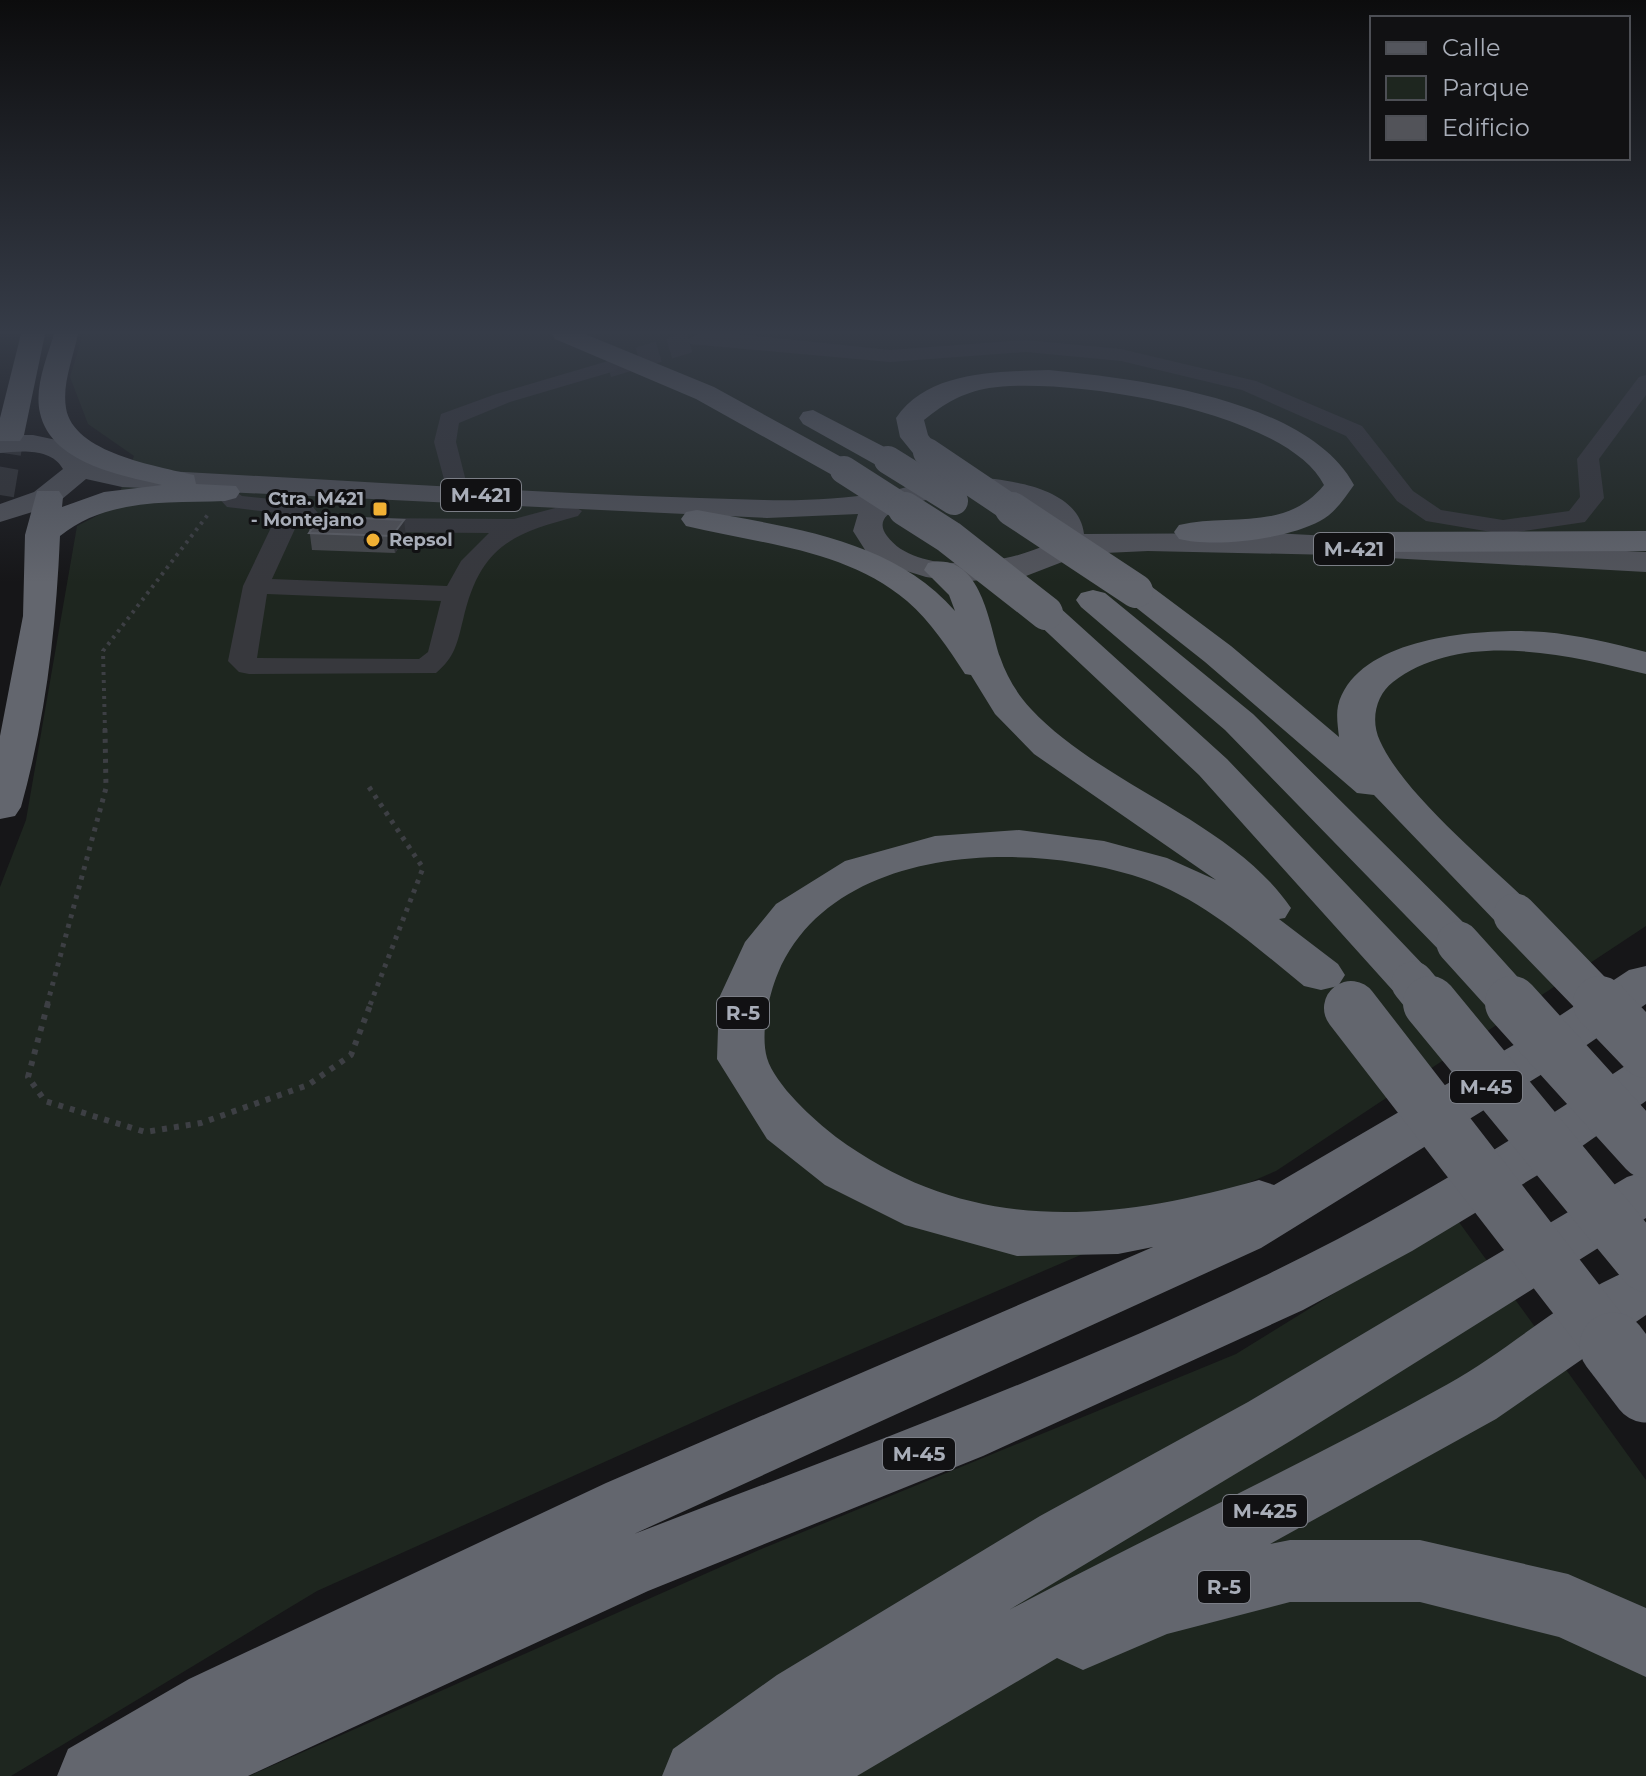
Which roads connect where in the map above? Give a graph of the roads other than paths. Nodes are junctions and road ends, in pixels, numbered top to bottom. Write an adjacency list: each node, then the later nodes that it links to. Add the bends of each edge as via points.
1 (11, 417): 10 (highway)
2 (53, 417): 11 (highway)
3 (454, 417): 14 (lane, via 449,419 445,442)
4 (748, 417): 43 (highway, bridge, via 949,537 1046,613 1213,767 1413,983)
5 (808, 417): 40 (highway, bridge, via 986,522 1093,600 1239,722 1458,943)
6 (911, 417): 35 (highway, bridge, via 914,437 927,452 1136,591 1218,654 1339,754)
7 (1237, 417): 22 (highway, bridge, via 1305,448 1327,464 1339,485 1329,503 1287,523)
8 (1322, 417): 9 (lane, via 1354,431 1405,496 1434,516 1503,527 1577,517 1592,498 1588,459)
9 (1619, 417)
10 (5, 440): 11 (main road, M-421)
11 (70, 452): 13 (main road, M-421, via 70,482); 14 (main road, M-421, via 122,478)
12 (225, 492): 13 (main road, M-421, via 134,490); 14 (main road, M-421); 16 (lane, via 235,502); 23 (highway, via 109,499 81,508)
13 (50, 496): 18 (main road, M-421); 23 (highway)
14 (469, 500): 15 (main road, M-421, via 753,509); 17 (main road, M-421); 21 (lane, via 507,516)
15 (885, 502): 19 (main road, M-421, via 936,487 972,486 1034,497); 24 (main road, via 870,517)
16 (293, 507): 21 (lane, via 302,508 313,522); 30 (lane)
17 (570, 511): 20 (main road, M-421); 21 (lane)
18 (0, 513)
19 (1059, 513): 22 (main road, M-421); 27 (main road, via 1068,536)
20 (697, 519): 24 (main road, M-421); 33 (highway, via 817,546 908,585 946,619)
21 (515, 526): 31 (lane, via 485,545)
22 (1190, 532): 26 (main road, M-421)
23 (41, 535): 34 (highway, via 39,631)
24 (873, 541): 29 (main road, M-421, via 899,559)
25 (1646, 541): 26 (highway)
26 (1365, 542): 28 (main road, M-421)
27 (1063, 549): 28 (main road, M-421, via 1179,542); 29 (main road, M-421, via 1015,569)
28 (1646, 559)
29 (940, 570): 33 (highway, via 971,598 982,655)
30 (260, 575): 31 (lane); 31 (lane, via 293,588 287,600 300,611); 31 (lane, via 242,661 249,666 426,667 441,655)
31 (457, 595)
32 (1646, 663): 35 (highway, via 1567,645 1491,642 1436,649 1393,663 1361,689 1355,721 1362,754)
33 (1003, 702): 37 (highway, via 1048,746 1238,876 1288,927)
34 (0, 807)
35 (1515, 915): 38 (highway, bridge)
36 (1646, 981): 41 (highway, M-45, via 1510,1074)
37 (1336, 992): 41 (highway, R-5, via 1231,904 1152,867 1104,854 1019,843 935,849 860,870 792,914 768,942 743,998 742,1059 785,1126 844,1171 925,1210 1017,1234 1118,1233 1218,1213); 45 (highway, bridge)
38 (1646, 1051)
39 (1646, 1076): 48 (highway, M-45, via 1542,1147 1282,1294 961,1437 624,1569)
40 (1646, 1151)
41 (1319, 1182): 47 (highway, M-45, via 1241,1233 629,1504 229,1697)
42 (1646, 1191): 49 (highway, via 803,1700)
43 (1646, 1265)
44 (1646, 1287): 50 (highway, M-425, via 1476,1399 1022,1638 875,1720)
45 (1646, 1389)
46 (1646, 1643): 51 (highway, R-5, via 1568,1607 1420,1571 1290,1571 1160,1603 1011,1668)
47 (95, 1776)
48 (164, 1776)
49 (700, 1776)
50 (789, 1776)
51 (833, 1776)

